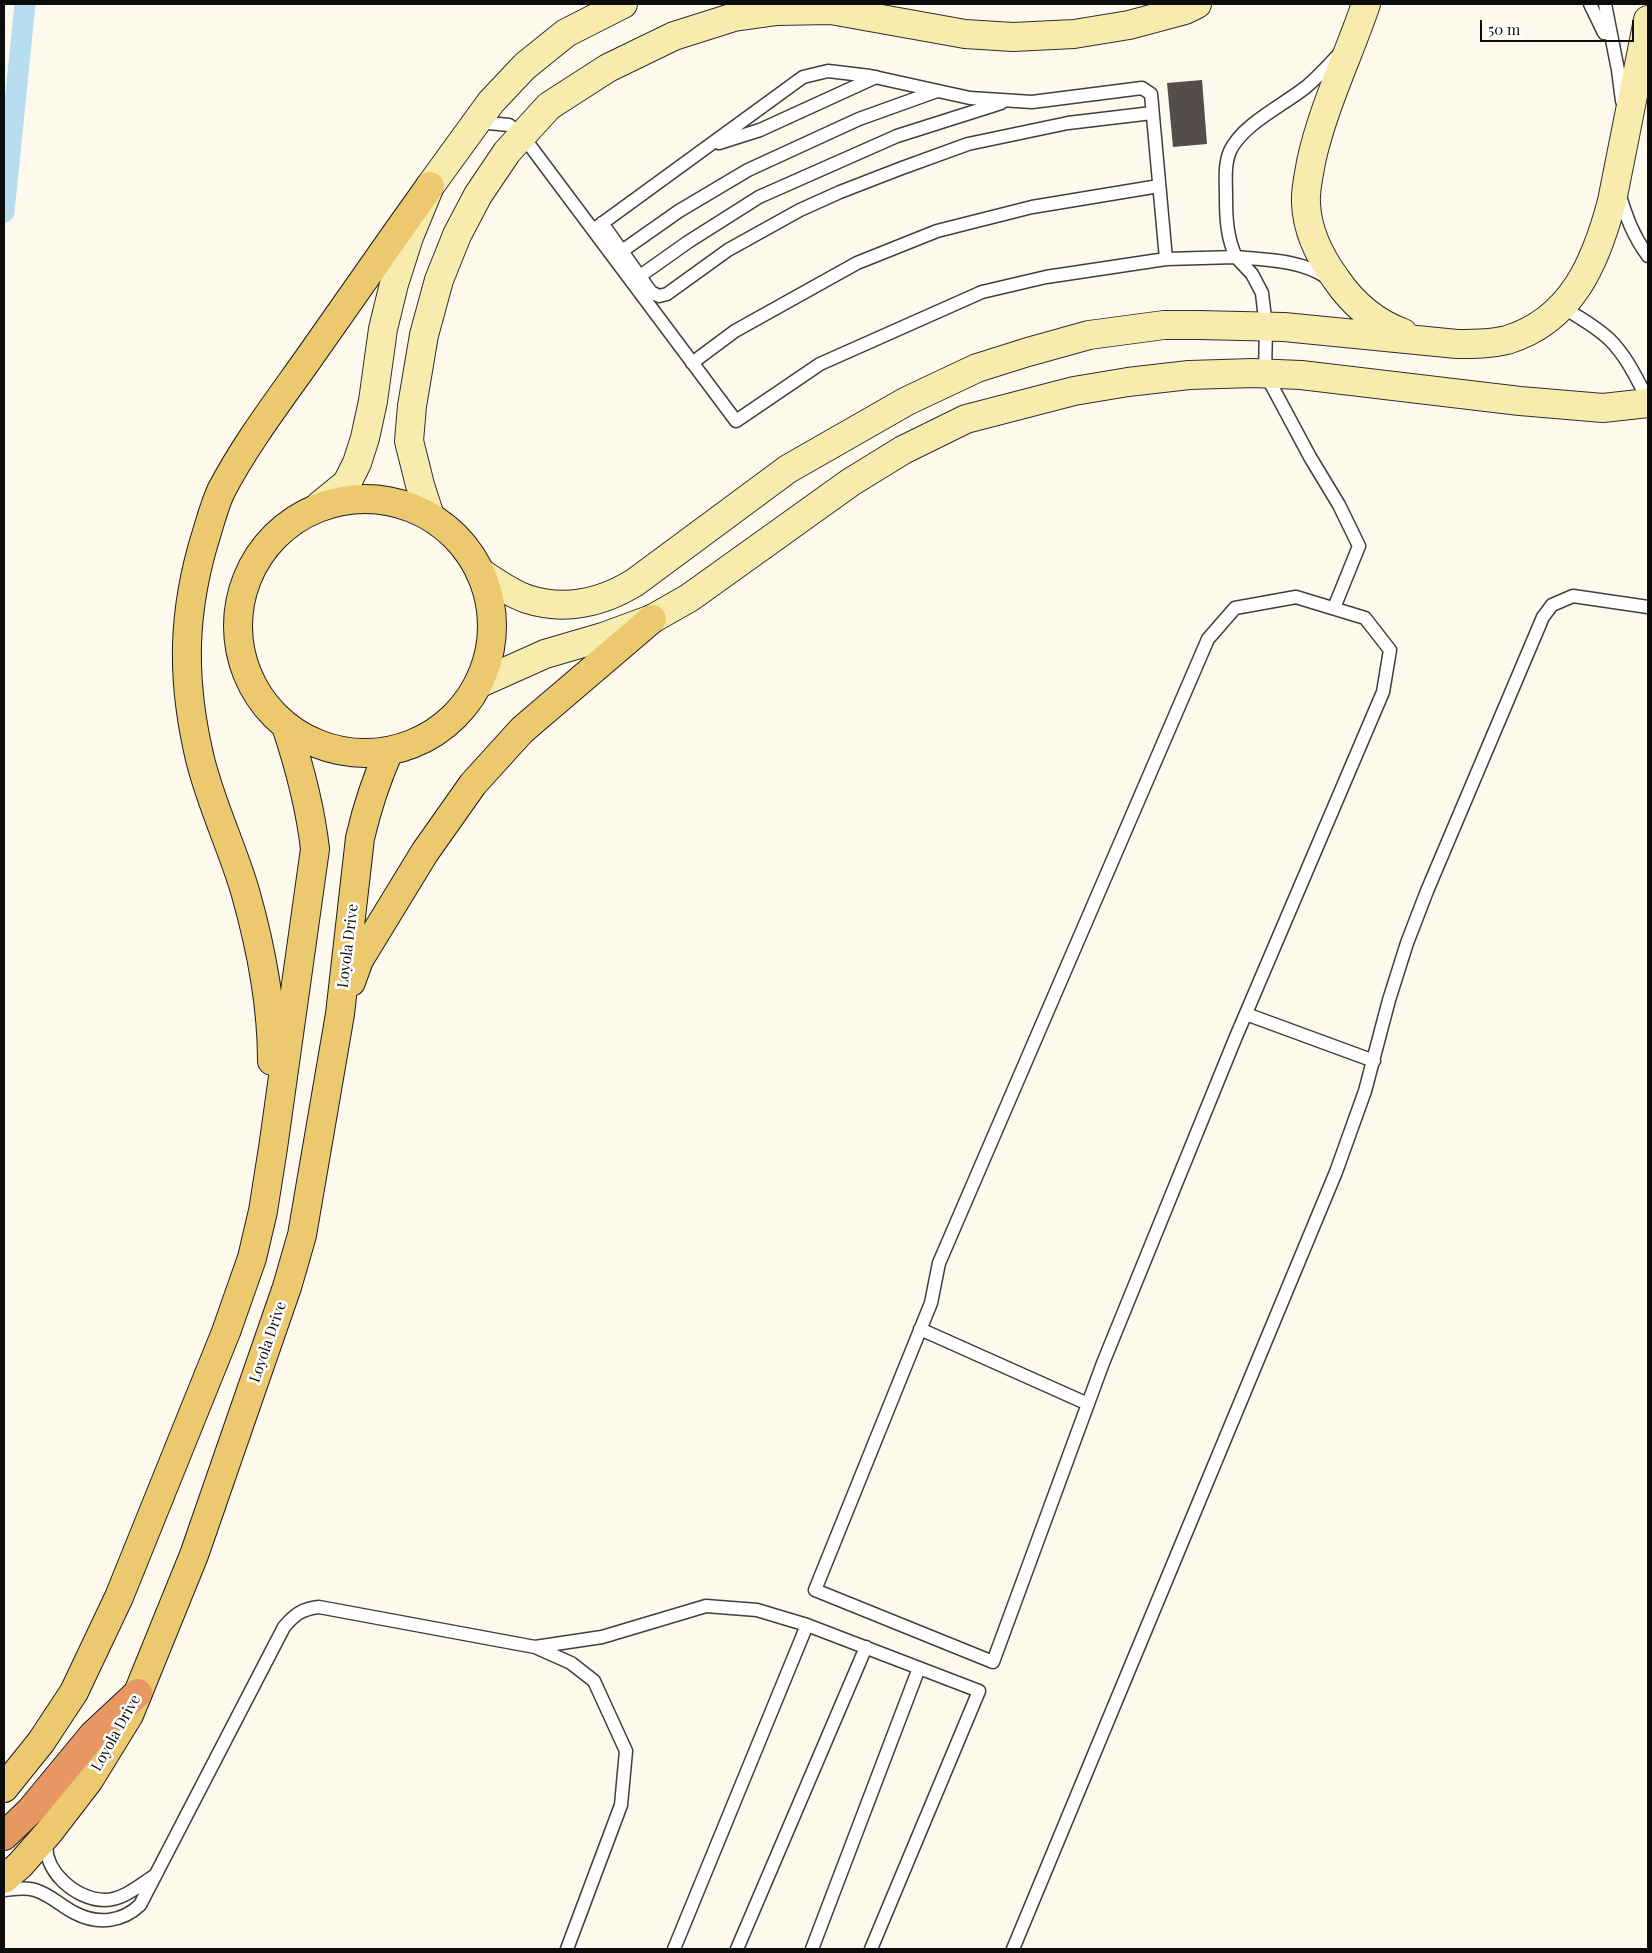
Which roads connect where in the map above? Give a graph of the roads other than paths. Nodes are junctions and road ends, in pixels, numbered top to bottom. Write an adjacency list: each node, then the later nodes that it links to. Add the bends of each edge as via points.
1 (623, 4): 11 (main road, via 566,33 525,66 490,102)
2 (1197, 4): 12 (main road, via 1129,25 1074,34 1013,37 966,34 831,10 777,11 734,17 674,36 608,68 549,106)
3 (1366, 4): 6 (main road)
4 (1595, 5): 14 (lane, via 1618,70 1623,105)
5 (1648, 20): 14 (main road)
6 (1355, 35): 20 (lane, via 1327,67 1241,136 1230,152 1225,171 1226,200 1228,233); 23 (main road, via 1314,147 1306,203 1321,258)
7 (876, 77): 8 (lane); 13 (lane, via 760,130); 13 (lane, via 828,71 803,77)
8 (936, 91): 9 (lane, via 970,98); 18 (lane, via 859,119 748,170 679,211)
9 (1008, 100): 10 (lane, via 1032,102 1142,88 1151,94); 22 (lane, via 897,136 759,198)
10 (1152, 113): 16 (lane); 22 (lane, via 1068,123 968,144 800,210 728,250 667,294 659,296 652,292)
11 (476, 122): 12 (lane, via 509,125); 15 (main road)
12 (522, 135): 17 (lane); 31 (main road, via 478,195 457,235 439,280 424,335 409,441)
13 (707, 147): 17 (lane)
14 (1616, 182): 19 (lane, via 1628,221); 24 (main road, via 1594,258 1571,297)
15 (430, 186): 30 (main road, via 394,284 383,329 373,401 357,463 347,483); 42 (main road, via 235,467 220,493 193,584 186,640 187,690 200,762 244,890 262,959 272,1031)
16 (1159, 186): 21 (lane); 27 (lane, via 1032,206 937,231 857,263 735,332)
17 (598, 226): 18 (lane); 27 (lane)
18 (622, 251): 22 (lane)
19 (1648, 256)
20 (1236, 257): 21 (lane); 23 (lane, via 1314,269); 25 (lane, via 1248,269 1262,293)
21 (1166, 259): 27 (lane, via 1046,277 982,292 820,364 736,421)
22 (640, 276)
23 (1344, 290): 26 (main road, via 1361,308 1386,326)
24 (1561, 306): 26 (main road, via 1528,332 1506,340 1457,344); 29 (lane, via 1611,341 1630,365)
25 (1266, 327): 26 (main road); 28 (lane); 32 (main road, via 1173,325 1089,335 977,368 907,401 788,469 634,583 603,599 586,604 551,604 528,599)
26 (1421, 339)
27 (692, 363)
28 (1265, 374): 29 (main road, via 1302,375 1603,408); 34 (lane, via 1359,546); 35 (main road, via 1189,375 1128,382 1074,391 966,419 903,450 852,482 689,598)
29 (1648, 401)
30 (319, 506): 31 (main road, via 357,498 376,499 395,501); 37 (main road, via 286,525 260,553 243,588 237,626 243,664 259,698)
31 (430, 516): 32 (main road, via 460,540)
32 (480, 572): 36 (main road, via 491,609 490,648)
33 (1648, 607): 41 (lane, via 1573,596 1552,605 1543,617 1407,943)
34 (1334, 608): 40 (lane, via 1365,618 1390,650 1384,692); 43 (lane, via 1296,597 1235,608 1208,639 939,1263 931,1303)
35 (652, 619): 36 (main road, via 545,654); 39 (main road, via 522,730 473,784 425,852 359,960)
36 (478, 684): 38 (main road, via 455,715 425,738)
37 (286, 726): 38 (main road, via 317,745 352,753); 42 (main road, via 303,777 315,849)
38 (388, 751): 39 (main road, Loyola Drive, via 374,785 360,838)
39 (340, 1014): 49 (main road, Loyola Drive, via 296,1261 194,1555)
40 (1246, 1014): 41 (lane); 44 (lane)
41 (1374, 1061): 61 (lane, via 1336,1172)
42 (273, 1148): 50 (main road, via 252,1258 226,1332 119,1597 74,1692 41,1742)
43 (920, 1329): 44 (lane); 44 (lane, via 815,1590 993,1662)
44 (1088, 1404)
45 (808, 1625): 46 (lane, via 757,1610 706,1606 602,1637); 47 (lane); 57 (lane)
46 (535, 1647): 53 (lane, via 319,1607 306,1608 294,1615 284,1627); 56 (lane, via 571,1663 594,1681 626,1751 620,1805)
47 (866, 1647): 48 (lane); 58 (lane)
48 (919, 1668): 59 (lane); 60 (lane, via 978,1691)
49 (138, 1693): 51 (main road, Loyola Drive, via 129,1715 89,1780); 52 (highway, via 93,1735 31,1810)
50 (4, 1788)
51 (48, 1832): 53 (lane, via 46,1852 49,1861 62,1881 84,1895 107,1900 124,1896); 54 (main road, Loyola Drive)
52 (4, 1836)
53 (154, 1876): 55 (lane, via 136,1910 104,1921 90,1920 34,1890)
54 (4, 1879)
55 (4, 1890)
56 (567, 1949)
57 (674, 1949)
58 (737, 1949)
59 (812, 1949)
60 (871, 1949)
61 (1014, 1949)

